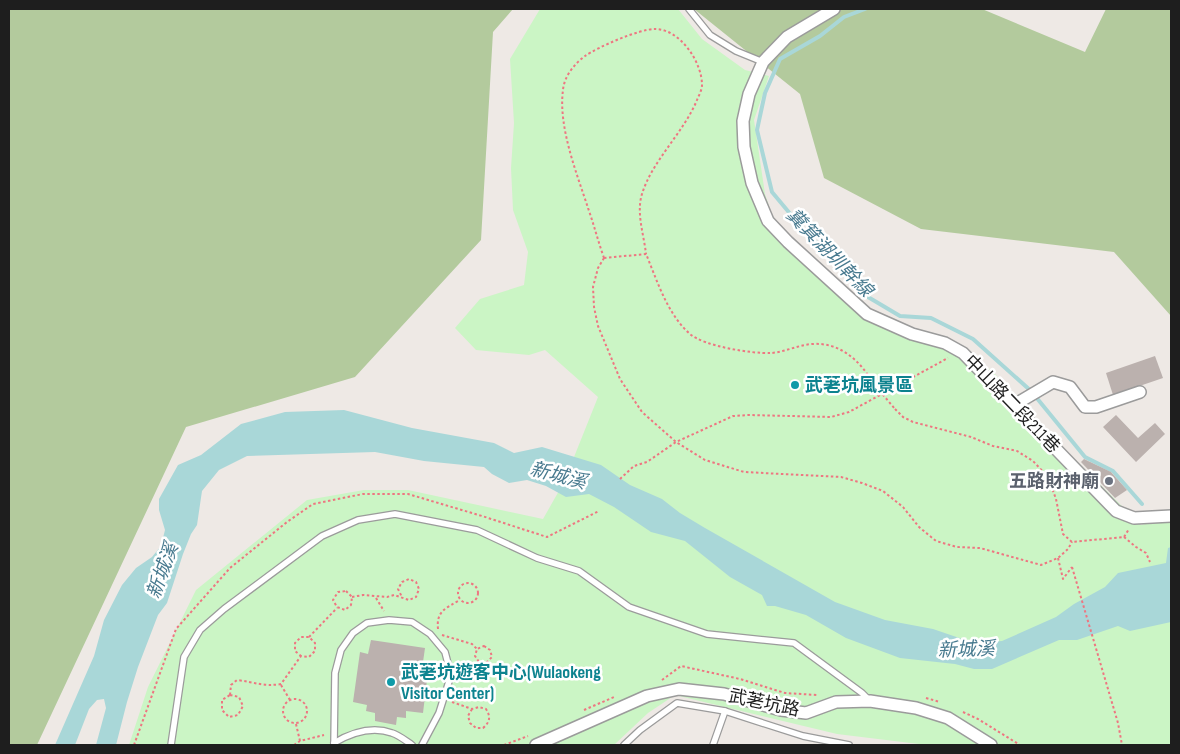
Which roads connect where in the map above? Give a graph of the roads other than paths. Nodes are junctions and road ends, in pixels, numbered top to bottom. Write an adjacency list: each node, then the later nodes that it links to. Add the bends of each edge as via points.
1 (689, 9): 3 (lane, via 710,35)
2 (834, 9): 3 (street, 中山路二段211巷, via 787,37)
3 (763, 62): 5 (street, 中山路二段211巷, via 743,121 744,147 752,183 768,222 867,314 912,334 945,343 963,353)
4 (1140, 392): 5 (street, via 1096,407 1085,407 1070,387 1053,382)
5 (1023, 400): 6 (street, 中山路二段211巷, via 1116,511 1134,518)
6 (1171, 516)
7 (870, 701): 10 (lane, via 794,644 706,634 629,607 579,572 537,558 477,530 395,514 358,520 322,536 200,630 184,657); 13 (street, 武荖坑路, via 836,702 806,713 781,710 724,694 679,689 647,696); 17 (street, 武荖坑路, via 916,708 948,718)
8 (725, 711): 14 (lane, via 677,703); 15 (lane); 16 (lane, via 803,736)
9 (334, 744): 11 (lane, via 348,735 370,730 391,733); 12 (lane, via 335,672 341,650 353,633 367,623 389,620 412,622 430,634 445,652 451,675 445,699)
10 (171, 745)
11 (412, 745)
12 (422, 745)
13 (536, 745)
14 (624, 745)
15 (712, 745)
16 (849, 745)
17 (991, 745)

